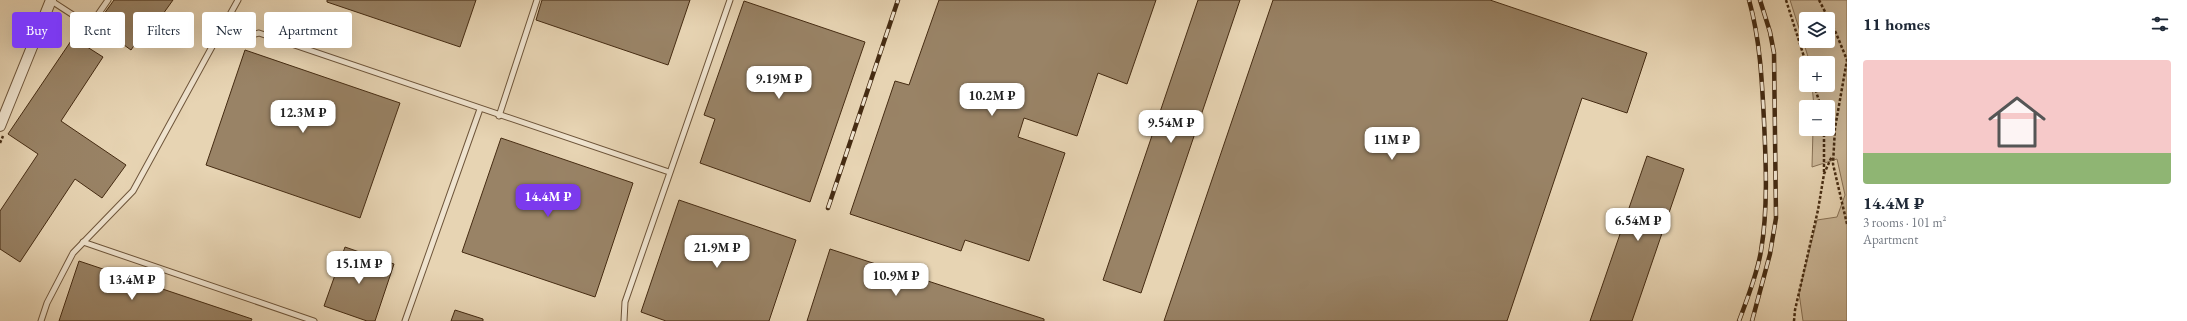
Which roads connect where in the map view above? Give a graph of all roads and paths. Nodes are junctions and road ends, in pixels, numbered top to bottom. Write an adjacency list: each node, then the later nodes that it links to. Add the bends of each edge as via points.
1 (50, 0): 2 (lane, via 90,26); 14 (street)
2 (108, 0)
3 (238, 0): 8 (lane)
4 (537, 0): 13 (lane)
5 (730, 0): 17 (lane)
6 (1786, 0): 11 (path)
7 (1819, 0): 16 (path, via 1847,60 1835,128)
8 (231, 12)
9 (256, 34): 12 (lane)
10 (211, 48): 20 (lane, via 133,191)
11 (1804, 56)
12 (480, 109): 13 (lane); 23 (lane)
13 (499, 116): 17 (lane)
14 (0, 126)
15 (1824, 136): 18 (path)
16 (1834, 154): 18 (path); 19 (path, via 1833,164)
17 (669, 172): 24 (lane, via 625,302)
18 (1824, 174): 25 (path)
19 (1847, 224)
20 (83, 242): 21 (lane, via 73,253); 22 (lane)
21 (40, 321)
22 (314, 321)
23 (405, 321)
24 (624, 321)
25 (1794, 321)

